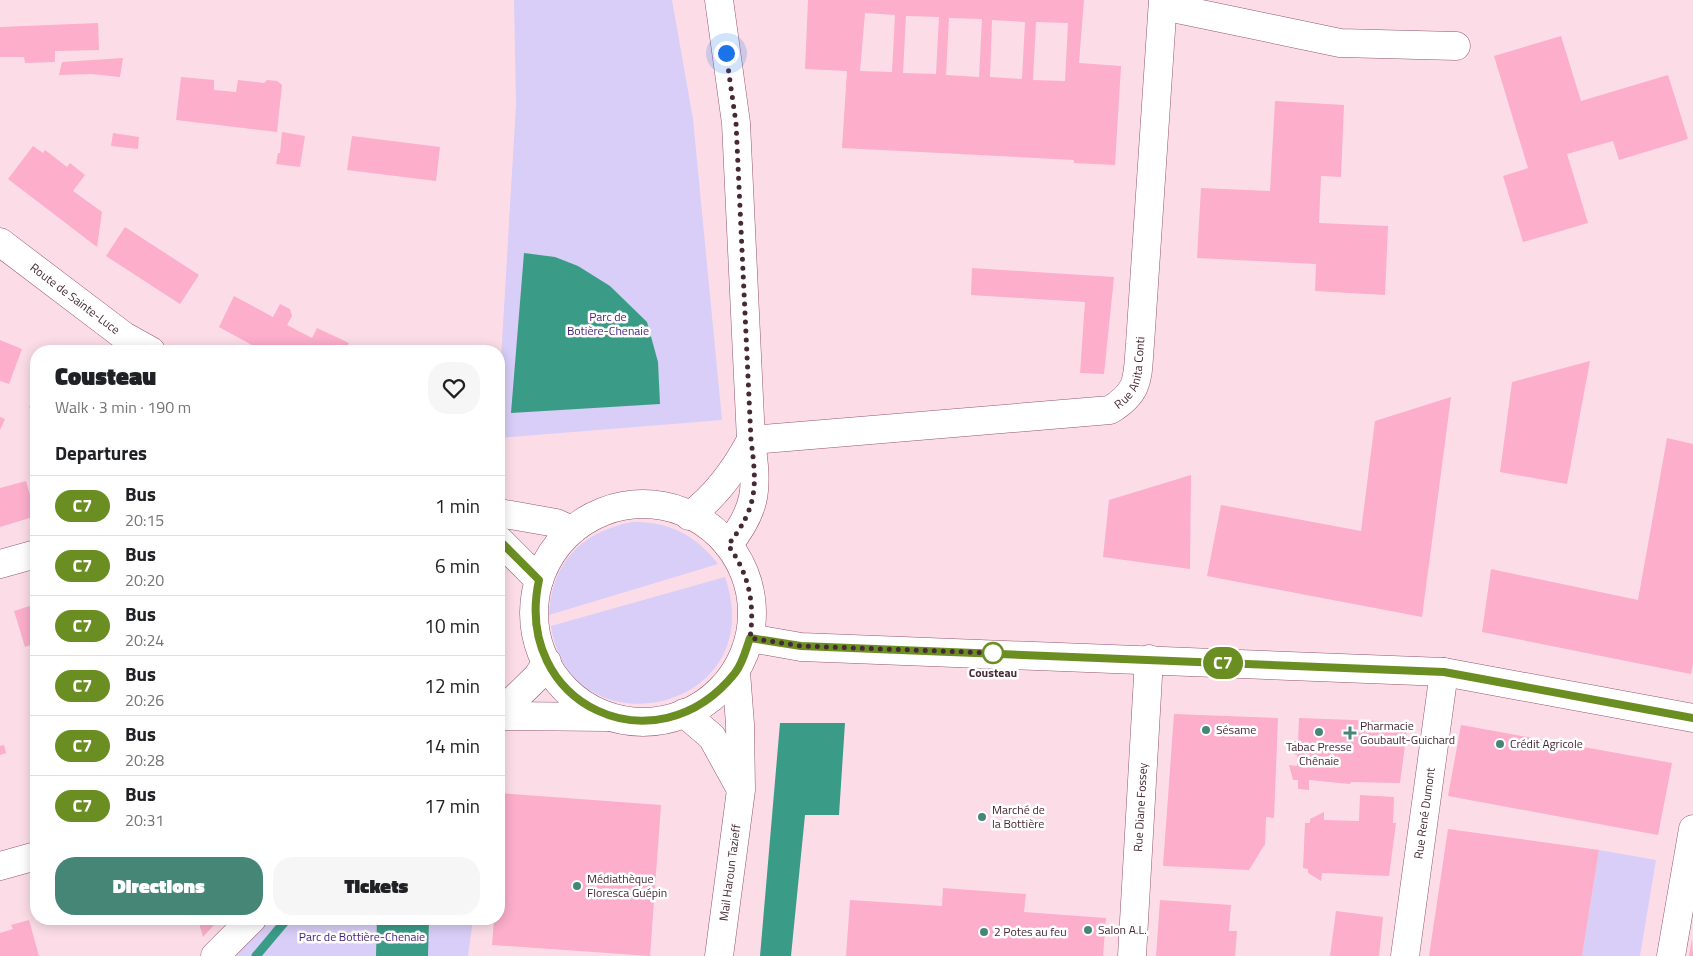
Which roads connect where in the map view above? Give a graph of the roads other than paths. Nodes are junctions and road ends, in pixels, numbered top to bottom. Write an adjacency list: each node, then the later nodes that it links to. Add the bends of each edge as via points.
1 (720, 0): 6 (street, via 736,123)
2 (1163, 3): 3 (street, via 1340,43); 6 (street, Rue Anita Conti, via 1137,379 1127,400 1102,411)
3 (1456, 46)
4 (0, 242): 5 (street, Route de Sainte-Luce)
5 (140, 345)
6 (751, 440): 8 (street, via 704,505); 10 (street, via 755,496 745,521)
7 (505, 514): 9 (street, via 556,523)
8 (689, 516): 9 (street, via 665,506 631,504 599,512); 10 (street)
9 (571, 530): 14 (street, via 552,553)
10 (728, 545): 15 (street, via 739,560 750,590)
11 (505, 546): 14 (street)
12 (30, 556): 13 (street)
13 (0, 564)
14 (539, 580): 17 (street, via 535,625)
15 (750, 638): 16 (street, via 801,646); 18 (street)
16 (1149, 659): 19 (street); 32 (street, Rue Diane Fossey)
17 (547, 662): 20 (street, via 537,677); 23 (street, via 557,679 576,698)
18 (736, 672): 21 (street, via 708,700); 25 (street, Mail Haroun Tazieff)
19 (1444, 672): 24 (street); 33 (street, Rue René Dumont)
20 (505, 709)
21 (684, 713): 23 (street, via 652,721); 25 (street, via 712,737)
22 (505, 715): 23 (street)
23 (613, 717)
24 (1693, 718)
25 (741, 790): 31 (street, Mail Haroun Tazieff)
26 (1693, 829): 34 (street)
27 (30, 858): 28 (street)
28 (0, 866)
29 (246, 925): 30 (street)
30 (215, 956)
31 (719, 956)
32 (1132, 956)
33 (1405, 956)
34 (1671, 956)

